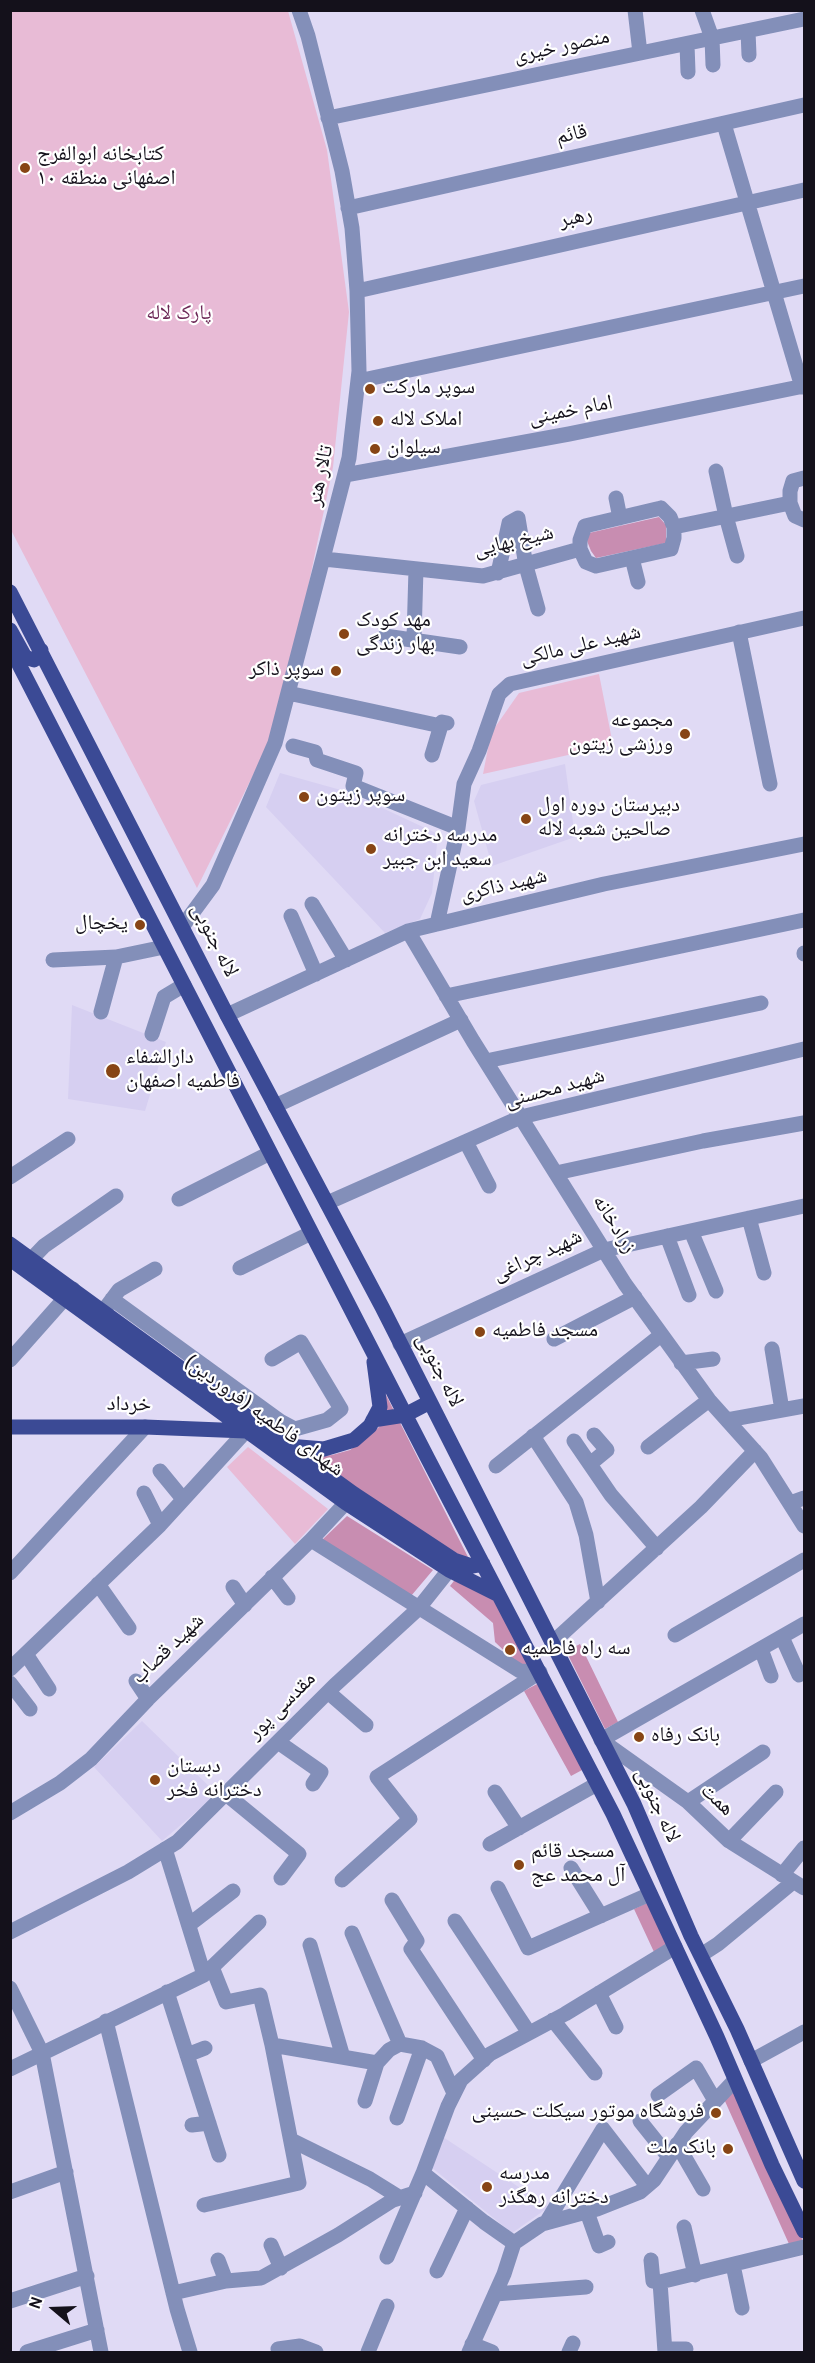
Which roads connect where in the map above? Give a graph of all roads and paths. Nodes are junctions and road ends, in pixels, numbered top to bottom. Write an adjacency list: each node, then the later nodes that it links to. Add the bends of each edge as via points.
1 (299, 10): 13 (street, تالار هنر)
2 (635, 10): 8 (street)
3 (702, 10): 6 (street)
4 (804, 19): 5 (street, منصور خیری)
5 (748, 31): 6 (street, منصور خیری); 9 (street)
6 (712, 38): 7 (street, منصور خیری); 10 (street)
7 (687, 44): 8 (street, منصور خیری); 11 (street)
8 (640, 53): 13 (street, منصور خیری)
9 (749, 55)
10 (713, 65)
11 (688, 72)
12 (804, 105): 14 (street, قائم)
13 (328, 118): 17 (street, تالار هنر)
14 (724, 124): 16 (street); 17 (street, قائم)
15 (804, 190): 16 (street, رهبر)
16 (746, 202): 19 (street, رهبر); 20 (street)
17 (348, 208): 19 (street, تالار هنر)
18 (804, 286): 20 (street)
19 (357, 291): 21 (street, تالار هنر)
20 (775, 293): 21 (street); 22 (street)
21 (358, 381): 24 (street, تالار هنر)
22 (803, 386): 24 (street, امام خمینی)
23 (716, 471): 28 (street)
24 (345, 475): 35 (street, تالار هنر)
25 (804, 478): 27 (street, via 793,481)
26 (616, 498): 29 (street)
27 (790, 503): 28 (street); 30 (street, via 795,516)
28 (726, 516): 31 (street); 33 (street)
29 (620, 518): 31 (street, شیخ بهایی, via 661,508); 32 (street, شیخ بهایی, via 585,526)
30 (804, 520)
31 (674, 527): 34 (street, via 670,549)
32 (580, 549): 34 (street, via 586,562 596,566); 36 (street, شیخ بهایی)
33 (737, 556)
34 (632, 558): 39 (street)
35 (324, 559): 37 (street, شیخ بهایی); 50 (street, تالار هنر)
36 (526, 566): 38 (street, شیخ بهایی); 38 (street, via 518,518 509,523); 41 (street)
37 (416, 569): 38 (street, شیخ بهایی, via 483,576); 46 (street)
38 (498, 573)
39 (638, 582)
40 (10, 592): 49 (main road, لاله جنوبی)
41 (538, 609)
42 (804, 618): 44 (street, شهید علی مالکی)
43 (10, 630): 49 (main road, via 25,657 34,660)
44 (739, 632): 54 (street); 56 (street, شهید علی مالکی, via 510,684 499,694 464,784)
45 (385, 636): 46 (street)
46 (414, 639): 48 (street)
47 (10, 647): 51 (main road, لاله جنوبی)
48 (460, 647)
49 (41, 650): 55 (main road, لاله جنوبی)
50 (288, 693): 53 (street, via 446,725); 62 (street, تالار هنر, via 275,743 213,885)
51 (37, 699): 55 (main road, via 43,689 53,691 113,809); 64 (main road, لاله جنوبی)
52 (293, 746): 56 (street, via 315,752 317,760 356,773 352,786)
53 (432, 755)
54 (770, 784)
55 (129, 824): 62 (main road, لاله جنوبی)
56 (458, 828): 61 (street, شهید علی مالکی)
57 (804, 844): 61 (street, شهید ذاکری, via 604,884)
58 (312, 904): 67 (street)
59 (291, 916): 68 (street)
60 (804, 920): 70 (street)
61 (437, 924): 63 (street, شهید ذاکری)
62 (182, 927): 73 (main road, لاله جنوبی)
63 (408, 931): 67 (street, شهید ذاکری); 70 (street, زرادخانه)
64 (164, 947): 65 (street); 69 (main road, لاله جنوبی)
65 (116, 957): 66 (street); 72 (street)
66 (53, 960)
67 (346, 960): 68 (street, شهید ذاکری)
68 (316, 974): 73 (street, شهید ذاکری)
69 (184, 985): 75 (street, via 164,997); 83 (main road, لاله جنوبی)
70 (447, 996): 74 (street, زرادخانه)
71 (761, 1003): 77 (street)
72 (101, 1012)
73 (227, 1015): 78 (main road, لاله جنوبی)
74 (461, 1020): 77 (street, زرادخانه); 78 (street)
75 (152, 1034)
76 (804, 1049): 79 (street, شهید محسنی)
77 (486, 1061): 79 (street, زرادخانه)
78 (275, 1106): 89 (main road, لاله جنوبی)
79 (521, 1118): 82 (street, شهید محسنی); 84 (street, زرادخانه)
80 (804, 1123): 84 (street)
81 (68, 1139): 85 (street)
82 (466, 1142): 86 (street); 89 (street, شهید محسنی)
83 (270, 1153): 88 (street); 93 (main road, لاله جنوبی)
84 (556, 1173): 96 (street, زرادخانه)
85 (10, 1177)
86 (489, 1185)
87 (116, 1196): 97 (street)
88 (179, 1199)
89 (327, 1203): 108 (main road, لاله جنوبی)
90 (804, 1206): 91 (street, شهید چراغی)
91 (749, 1218): 92 (street, شهید چراغی); 100 (street)
92 (691, 1231): 94 (street, شهید چراغی); 101 (street)
93 (311, 1233): 98 (street); 110 (main road, لاله جنوبی)
94 (667, 1236): 96 (street, شهید چراغی); 103 (street)
95 (10, 1245): 97 (main road, شهدای فاطمیه (فروردین))
96 (604, 1250): 104 (street, زرادخانه); 108 (street, شهید چراغی)
97 (22, 1262): 102 (main road, شهدای فاطمیه (فروردین))
98 (240, 1268)
99 (155, 1269): 105 (street, via 119,1290)
100 (764, 1274)
101 (716, 1291)
102 (69, 1294): 105 (main road, شهدای فاطمیه (فروردین)); 113 (street)
103 (689, 1295)
104 (635, 1297): 106 (street, زرادخانه); 107 (street)
105 (104, 1310): 111 (street, via 295,1429 327,1420 341,1409 301,1342); 124 (main road, شهدای فاطمیه (فروردین)); 128 (main road, شهدای فاطمیه (فروردین))
106 (661, 1335): 114 (street, زرادخانه); 125 (street)
107 (554, 1338)
108 (400, 1344): 116 (main road, لاله جنوبی)
109 (772, 1349): 118 (street)
110 (372, 1351): 119 (main road, لاله جنوبی); 120 (main road, via 380,1407)
111 (272, 1359)
112 (713, 1359): 114 (street)
113 (10, 1360)
114 (681, 1363): 115 (street, زرادخانه)
115 (709, 1400): 121 (street, زرادخانه); 129 (street)
116 (430, 1402): 119 (main road); 159 (main road, لاله جنوبی)
117 (804, 1406): 118 (street)
118 (782, 1410): 121 (street)
119 (405, 1415): 120 (main road); 144 (main road, لاله جنوبی)
120 (373, 1420): 128 (main road, via 354,1440 324,1449)
121 (727, 1420): 130 (street, زرادخانه)
122 (10, 1427): 123 (main road, خرداد)
123 (145, 1427): 124 (main road, خرداد); 146 (street)
124 (246, 1431): 136 (street); 137 (main road, شهدای فاطمیه (فروردین))
125 (533, 1436): 132 (street); 152 (street, via 576,1502)
126 (594, 1436): 131 (street, via 607,1450)
127 (574, 1441): 131 (street)
128 (288, 1446): 137 (main road, شهدای فاطمیه (فروردین))
129 (648, 1447)
130 (755, 1451): 138 (street, زرادخانه); 142 (street)
131 (590, 1464): 142 (street)
132 (496, 1466)
133 (160, 1471): 136 (street)
134 (144, 1493): 139 (street)
135 (804, 1497): 138 (street)
136 (183, 1499): 139 (street)
137 (350, 1499): 141 (street, شهید قصاب); 144 (main road, شهدای فاطمیه (فروردین), via 454,1560 472,1566); 145 (main road, شهدای فاطمیه (فروردین))
138 (790, 1503): 140 (street, زرادخانه)
139 (160, 1525): 148 (street)
140 (804, 1526)
141 (311, 1540): 147 (street, شهید قصاب); 154 (street)
142 (657, 1548): 152 (street)
143 (804, 1560): 157 (street)
144 (483, 1564): 150 (main road, لاله جنوبی)
145 (449, 1570): 150 (main road, شهدای فاطمیه (فروردین)); 154 (street, مقدسی پور)
146 (10, 1573)
147 (272, 1577): 151 (street); 153 (street, شهید قصاب)
148 (98, 1584): 156 (street); 161 (street)
149 (234, 1587): 153 (street)
150 (499, 1595): 163 (main road, لاله جنوبی)
151 (288, 1598)
152 (598, 1602): 159 (street)
153 (245, 1605): 170 (street, شهید قصاب)
154 (418, 1609): 163 (street, via 520,1671); 169 (street, مقدسی پور)
155 (804, 1624): 158 (street)
156 (129, 1628)
157 (675, 1635)
158 (782, 1637): 160 (street); 164 (street)
159 (552, 1642): 173 (main road, لاله جنوبی)
160 (761, 1649): 165 (street); 173 (street)
161 (26, 1654): 162 (street); 168 (street)
162 (10, 1669)
163 (540, 1672): 177 (main road, لاله جنوبی); 190 (street, via 377,1777 410,1820)
164 (799, 1675)
165 (771, 1676)
166 (136, 1681): 170 (street)
167 (10, 1683): 171 (street)
168 (49, 1689)
169 (328, 1692): 172 (street); 174 (street, مقدسی پور)
170 (148, 1699): 182 (street, شهید قصاب, via 91,1759)
171 (30, 1709)
172 (366, 1725)
173 (601, 1740): 181 (street, همت); 204 (main road, لاله جنوبی)
174 (278, 1742): 176 (street, via 321,1772); 180 (street, مقدسی پور)
175 (763, 1752): 181 (street)
176 (313, 1784)
177 (597, 1784): 183 (street); 194 (main road, لاله جنوبی)
178 (495, 1792): 183 (street)
179 (776, 1792): 184 (street)
180 (226, 1794): 187 (street, مقدسی پور); 189 (street, via 299,1854)
181 (688, 1802): 184 (street, همت)
182 (10, 1813)
183 (519, 1828): 185 (street)
184 (729, 1841): 191 (street, همت)
185 (490, 1844)
186 (804, 1848): 191 (street)
187 (165, 1849): 199 (street); 200 (street, مقدسی پور)
188 (571, 1868): 196 (street)
189 (281, 1878)
190 (342, 1880)
191 (793, 1882): 204 (street)
192 (498, 1888): 196 (street, via 528,1948)
193 (233, 1891): 199 (street)
194 (651, 1894): 196 (street); 203 (main road, لاله جنوبی)
195 (392, 1900): 221 (street, via 417,1941 411,1949)
196 (601, 1916)
197 (455, 1921): 213 (street)
198 (259, 1922): 205 (street)
199 (190, 1924): 205 (street)
200 (10, 1932)
201 (352, 1933): 215 (street)
202 (310, 1945): 220 (street)
203 (675, 1947): 208 (street); 226 (main road, لاله جنوبی)
204 (701, 1955): 222 (main road, لاله جنوبی)
205 (208, 1971): 207 (street); 214 (street, via 226,2002 260,1995)
206 (10, 1988): 218 (street)
207 (167, 1992): 210 (street); 219 (street)
208 (599, 1993): 209 (street); 211 (street)
209 (553, 2020): 213 (street); 225 (street)
210 (106, 2021): 218 (street); 270 (street)
211 (616, 2027)
212 (804, 2032): 222 (street)
213 (529, 2033): 221 (street)
214 (272, 2044): 220 (street); 236 (street)
215 (400, 2044): 217 (street); 223 (street)
216 (205, 2048): 219 (street)
217 (422, 2048): 227 (street, via 437,2056); 232 (street)
218 (42, 2054): 224 (street); 241 (street)
219 (187, 2055): 234 (street)
220 (343, 2057): 223 (street)
221 (484, 2060): 227 (street, via 461,2080)
222 (751, 2061): 228 (main road, لاله جنوبی)
223 (377, 2063): 231 (street)
224 (10, 2069)
225 (595, 2073)
226 (736, 2083): 228 (main road, via 755,2104 761,2104); 230 (street); 239 (main road, لاله جنوبی)
227 (454, 2093): 242 (street)
228 (765, 2093): 240 (main road, لاله جنوبی)
229 (658, 2095): 230 (street, via 696,2068)
230 (714, 2099): 237 (street)
231 (365, 2101)
232 (397, 2118)
233 (640, 2121): 237 (street)
234 (208, 2123): 235 (street); 238 (street)
235 (192, 2126)
236 (291, 2140): 248 (street); 249 (street, via 299,2183)
237 (673, 2150): 244 (street); 245 (street)
238 (219, 2155)
239 (770, 2161): 240 (main road, via 771,2151 778,2147); 254 (main road, لاله جنوبی)
240 (795, 2162): 243 (main road, لاله جنوبی)
241 (66, 2172): 246 (street); 266 (street)
242 (423, 2173): 247 (street); 250 (street)
243 (804, 2181)
244 (647, 2186): 251 (street); 252 (street, via 603,2129)
245 (703, 2190)
246 (10, 2192)
247 (415, 2193): 248 (street); 259 (street)
248 (399, 2197): 263 (street)
249 (204, 2205)
250 (467, 2208): 256 (street); 264 (street)
251 (587, 2212): 252 (street); 255 (street, via 599,2246)
252 (546, 2223): 256 (street)
253 (684, 2227): 265 (street)
254 (804, 2231)
255 (608, 2242)
256 (514, 2243): 271 (street)
257 (271, 2245): 263 (street)
258 (804, 2247): 262 (street)
259 (387, 2257)
260 (218, 2260): 267 (street)
261 (651, 2260): 268 (street, via 653,2281)
262 (733, 2265): 265 (street); 274 (street)
263 (281, 2268): 267 (street, via 261,2278)
264 (437, 2271)
265 (695, 2275): 268 (street)
266 (87, 2276): 272 (street); 275 (street)
267 (226, 2281): 270 (street)
268 (660, 2282): 279 (street)
269 (586, 2288): 271 (street)
270 (173, 2293): 282 (street)
271 (495, 2294): 276 (street)
272 (10, 2301)
273 (387, 2306): 284 (street)
274 (742, 2308)
275 (97, 2330): 280 (street); 281 (street)
276 (471, 2348): 285 (street)
277 (278, 2349): 283 (street, via 300,2346)
278 (686, 2349): 279 (street)
279 (665, 2351)
280 (27, 2352)
281 (101, 2352)
282 (190, 2352)
283 (316, 2352)
284 (369, 2352)
285 (492, 2352)

